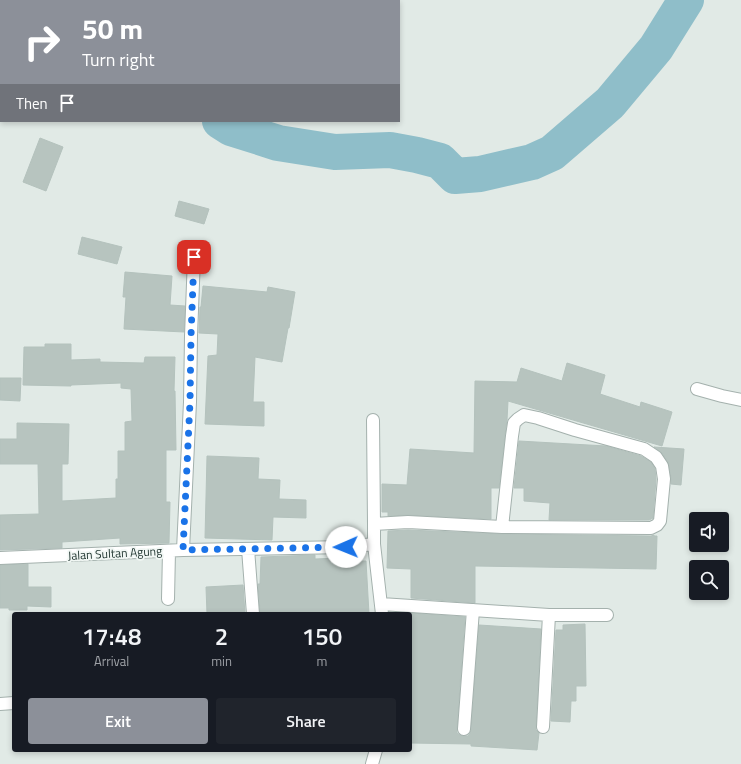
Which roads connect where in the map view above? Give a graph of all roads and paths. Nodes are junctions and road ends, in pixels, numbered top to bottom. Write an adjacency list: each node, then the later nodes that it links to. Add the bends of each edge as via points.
1 (194, 257): 9 (street)
2 (698, 389): 3 (street)
3 (741, 400)
4 (373, 420): 5 (street)
5 (374, 524): 6 (street, via 408,522); 7 (street)
6 (502, 527): 6 (street, via 651,528 660,521 664,479 662,466 656,457 644,449 524,415 514,423)
7 (374, 544): 8 (street, Jalan Sultan Agung); 13 (street)
8 (248, 549): 9 (street, Jalan Sultan Agung); 15 (street)
9 (183, 550): 10 (street, Jalan Sultan Agung)
10 (169, 551): 11 (street, Jalan Sultan Agung); 12 (street)
11 (0, 558)
12 (168, 599)
13 (382, 609): 14 (street)
14 (472, 610): 16 (street); 21 (street)
15 (253, 612)
16 (549, 615): 17 (street); 20 (street)
17 (607, 615)
18 (12, 703): 19 (street)
19 (0, 704)
20 (543, 727)
21 (464, 729)
22 (375, 752): 23 (street)
23 (372, 764)

